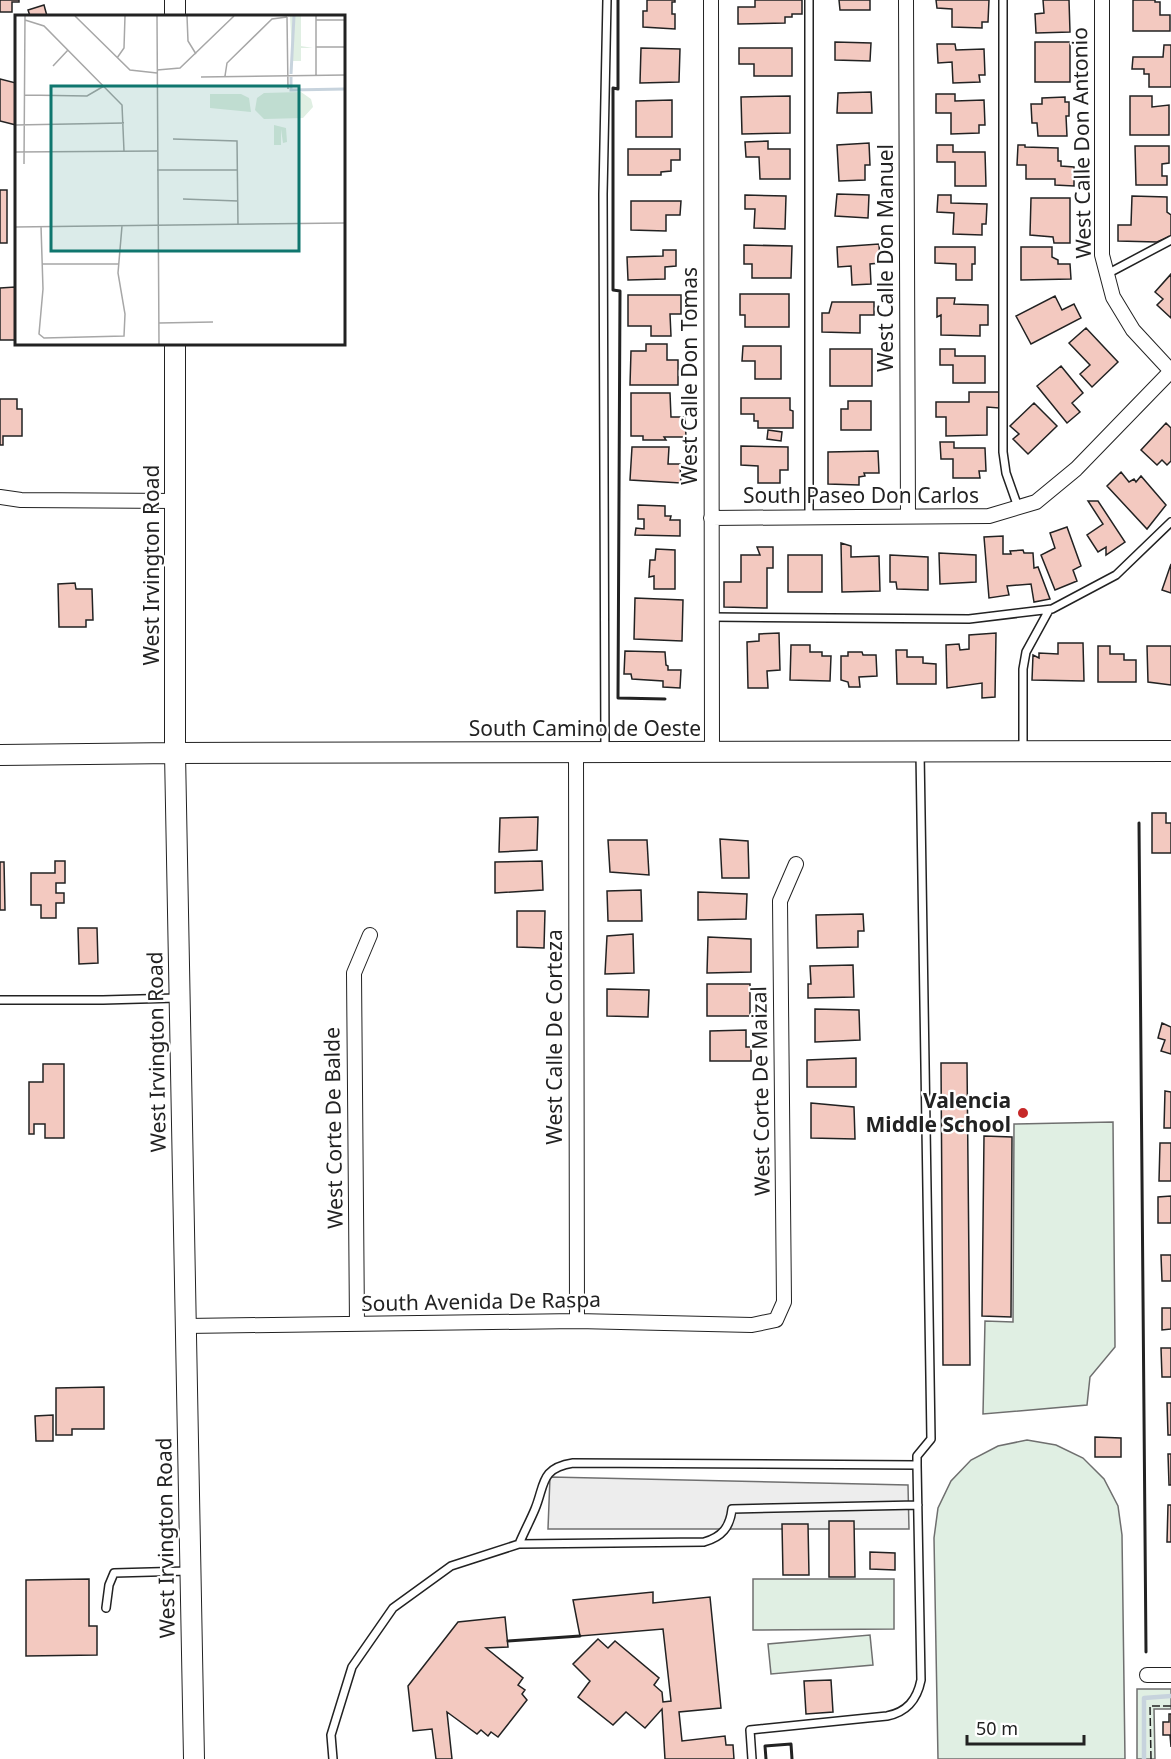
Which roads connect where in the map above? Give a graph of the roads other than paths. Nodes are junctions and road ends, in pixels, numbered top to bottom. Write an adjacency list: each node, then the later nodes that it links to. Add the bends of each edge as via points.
1 (607, 0): 25 (lane, via 603,194)
2 (711, 0): 16 (street, West Calle Don Tomas)
3 (809, 0): 15 (lane)
4 (906, 0): 14 (street, West Calle Don Manuel)
5 (1004, 0): 13 (lane, via 1003,452)
6 (1102, 0): 8 (street, West Calle Don Antonio, via 1102,255)
7 (1171, 240): 8 (lane)
8 (1107, 274): 10 (street, West Calle Don Antonio, via 1113,297 1133,330)
9 (175, 345): 12 (main road, West Irvington Road)
10 (1171, 371): 13 (street, South Paseo Don Carlos, via 1076,469 1036,502)
11 (0, 496): 12 (street, via 21,500)
12 (176, 501): 23 (main road, West Irvington Road)
13 (1018, 507): 14 (street, South Paseo Don Carlos, via 989,516)
14 (908, 516): 15 (street, South Paseo Don Carlos)
15 (809, 517): 16 (street, South Paseo Don Carlos)
16 (711, 518): 19 (street, West Calle Don Tomas)
17 (1171, 522): 18 (lane, via 1116,575)
18 (1049, 610): 19 (lane, via 969,618); 20 (lane, via 1026,652)
19 (711, 616): 26 (street, West Calle Don Tomas)
20 (1023, 751): 21 (main road, South Camino de Oeste); 22 (main road, South Camino de Oeste)
21 (1171, 751)
22 (920, 752): 26 (main road, South Camino de Oeste); 36 (lane, via 931,1439 917,1456)
23 (176, 753): 24 (main road, South Camino de Oeste); 27 (main road, South Camino de Oeste); 30 (main road, West Irvington Road)
24 (576, 753): 25 (main road, South Camino de Oeste); 33 (street, West Calle De Corteza)
25 (605, 753): 26 (main road, South Camino de Oeste)
26 (712, 753)
27 (0, 755)
28 (796, 864): 32 (street, West Corte De Maizal, via 780,901 784,1302)
29 (370, 935): 34 (street, West Corte De Balde, via 354,973)
30 (180, 998): 31 (lane); 35 (main road, West Irvington Road)
31 (0, 1000)
32 (776, 1320): 33 (street, South Avenida De Raspa, via 752,1325)
33 (577, 1321): 34 (street, South Avenida De Raspa)
34 (357, 1324): 35 (street, South Avenida De Raspa)
35 (186, 1326): 39 (main road, West Irvington Road)
36 (917, 1465): 37 (lane); 38 (lane, via 563,1465 546,1476)
37 (918, 1505): 38 (lane, via 732,1509 727,1527 704,1542); 45 (lane, via 921,1680 914,1701 898,1714 887,1716 750,1730)
38 (519, 1544): 44 (lane, via 451,1566 393,1608 352,1666 331,1735)
39 (190, 1571): 40 (lane, via 114,1573); 43 (main road, West Irvington Road)
40 (106, 1608)
41 (1147, 1675): 42 (street)
42 (1171, 1675)
43 (194, 1759)
44 (333, 1759)
45 (752, 1759)

